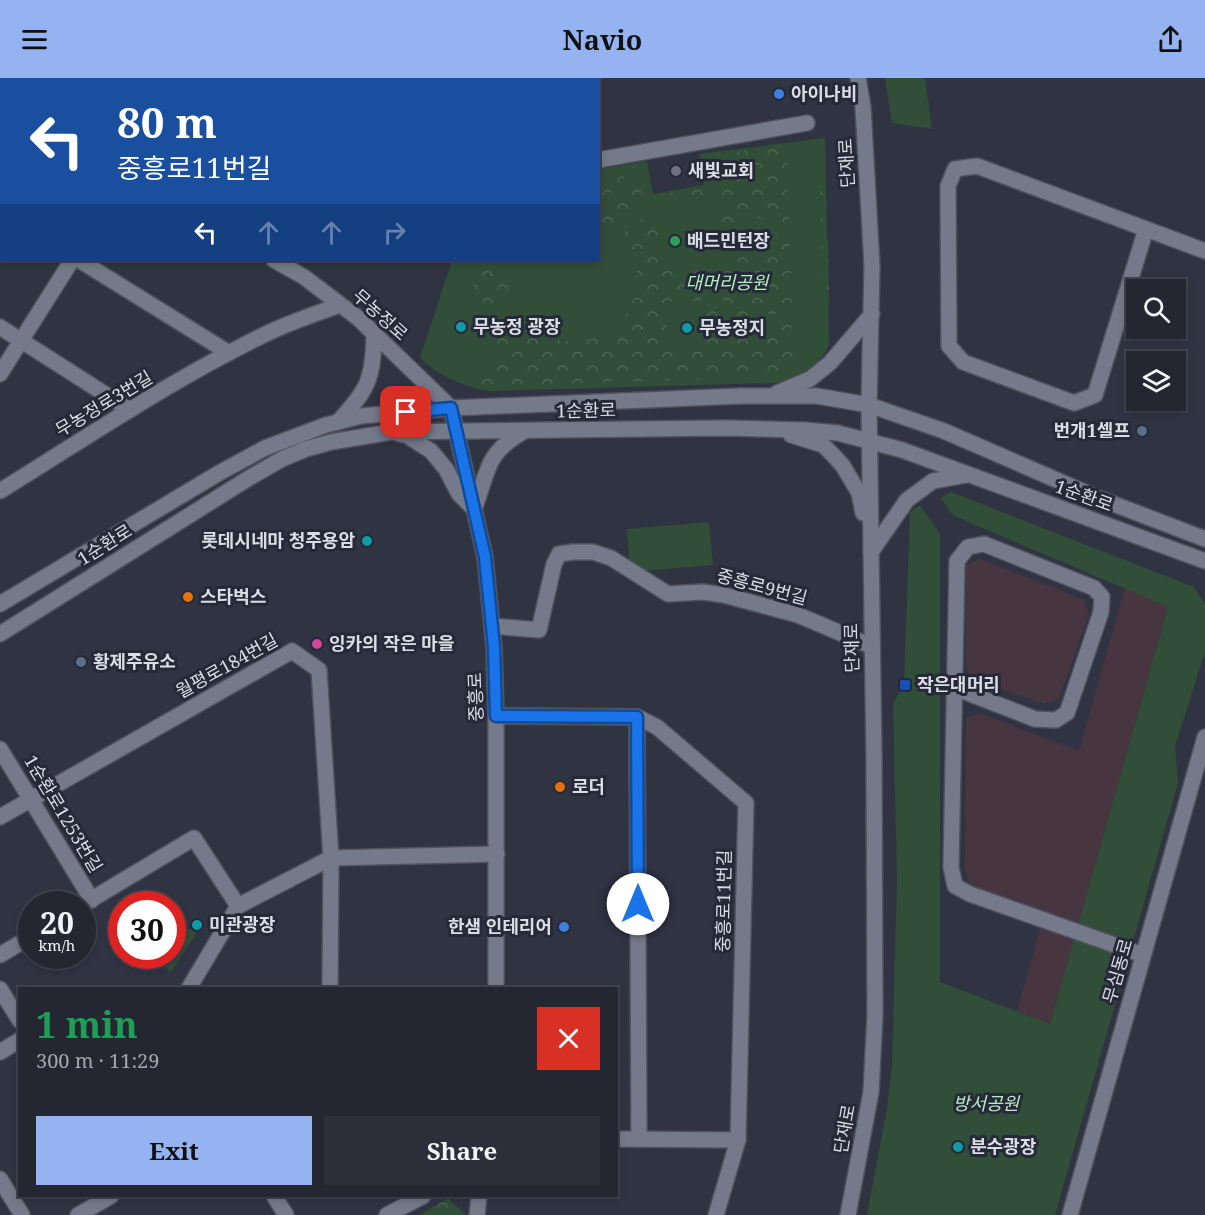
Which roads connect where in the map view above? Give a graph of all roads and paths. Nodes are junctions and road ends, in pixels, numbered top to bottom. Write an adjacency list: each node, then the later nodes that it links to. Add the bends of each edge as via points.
1 (858, 78): 10 (street, 단재로, via 863,107)
2 (807, 123): 3 (street)
3 (600, 160)
4 (1146, 229): 4 (street, via 977,166 955,169 948,186 949,346 963,362 1074,403 1095,395); 5 (street)
5 (1205, 251)
6 (71, 261): 13 (street)
7 (81, 261): 14 (street)
8 (276, 261): 9 (street, 무농정로)
9 (340, 304): 12 (street, 무농정로); 14 (street, 무농정로3번길)
10 (872, 314): 16 (street, via 830,363 810,379); 17 (street, 단재로)
11 (0, 327): 13 (street)
12 (374, 335): 18 (street, 무농정로); 20 (street, via 368,384)
13 (22, 341): 15 (street); 19 (street)
14 (229, 353): 19 (street, 무농정로3번길)
15 (0, 374)
16 (770, 396): 17 (street, 1순환로, via 817,396); 18 (street, 1순환로)
17 (869, 405): 25 (street, 단재로); 30 (street, 1순환로, via 944,432)
18 (451, 408): 20 (street, 1순환로, via 361,416); 23 (street, 중흥로)
19 (130, 410): 27 (street, 무농정로3번길)
20 (338, 422): 34 (street, 1순환로, via 266,448 219,472)
21 (776, 429): 24 (street, 1순환로); 25 (street, 1순환로, via 838,433); 32 (street, via 823,446 843,466 859,494)
22 (391, 432): 23 (street, 1순환로); 28 (street, via 406,435 431,451 459,494); 36 (street, 1순환로, via 332,442 282,459)
23 (457, 432): 24 (street, 1순환로); 28 (street, 중흥로)
24 (524, 432): 28 (street, via 509,440 492,459)
25 (870, 442): 26 (street, 1순환로); 32 (street, 단재로)
26 (967, 474): 32 (street, via 933,481 907,500); 33 (street, 1순환로)
27 (0, 491)
28 (474, 509): 35 (street, 중흥로, via 485,557)
29 (1205, 528): 30 (street)
30 (1175, 529): 31 (street, 1순환로)
31 (1205, 539)
32 (871, 552): 37 (street, 단재로)
33 (1205, 561)
34 (0, 604)
35 (492, 626): 37 (street, 중흥로9번길, via 539,630 559,554 593,552 611,558 668,594 724,595 798,615); 39 (street, 중흥로)
36 (0, 634)
37 (871, 646): 74 (street, 단재로, via 874,1026 871,1092)
38 (955, 688): 38 (street, via 957,561 968,546 984,544 1094,588 1102,597 1101,612 1067,712 1056,720 1035,719); 52 (street, via 951,867 955,885 970,894)
39 (496, 716): 40 (street, 중흥로11번길); 45 (street, 중흥로)
40 (637, 717): 61 (street); 62 (street, 중흥로11번길, via 657,727 746,803)
41 (1205, 737): 52 (street, 무심동로)
42 (0, 749): 43 (street, 1순환로1253번길)
43 (31, 798): 44 (street, 월평로184번길); 46 (street, 월평로184번길, via 292,651 319,670); 47 (street, 1순환로1253번길)
44 (0, 817)
45 (497, 854): 46 (street); 55 (street, 중흥로)
46 (331, 858): 49 (street); 54 (street, 월평로184번길)
47 (81, 891)
48 (96, 898): 49 (street, 1순환로1253번길, via 194,838)
49 (238, 906): 53 (street)
50 (18, 944): 51 (street)
51 (0, 955)
52 (1143, 955): 75 (street, 무심동로)
53 (190, 987)
54 (330, 987)
55 (496, 987)
56 (0, 989): 57 (street)
57 (18, 1018)
58 (18, 1041): 59 (street)
59 (0, 1052)
60 (618, 1139): 61 (street)
61 (639, 1139): 62 (street)
62 (738, 1140): 73 (street)
63 (0, 1179): 68 (street)
64 (109, 1197): 69 (street)
65 (275, 1197): 70 (street)
66 (421, 1197): 71 (street)
67 (479, 1197): 72 (street)
68 (22, 1215)
69 (78, 1215)
70 (286, 1215)
71 (387, 1215)
72 (477, 1215)
73 (716, 1215)
74 (848, 1215)
75 (1070, 1215)

